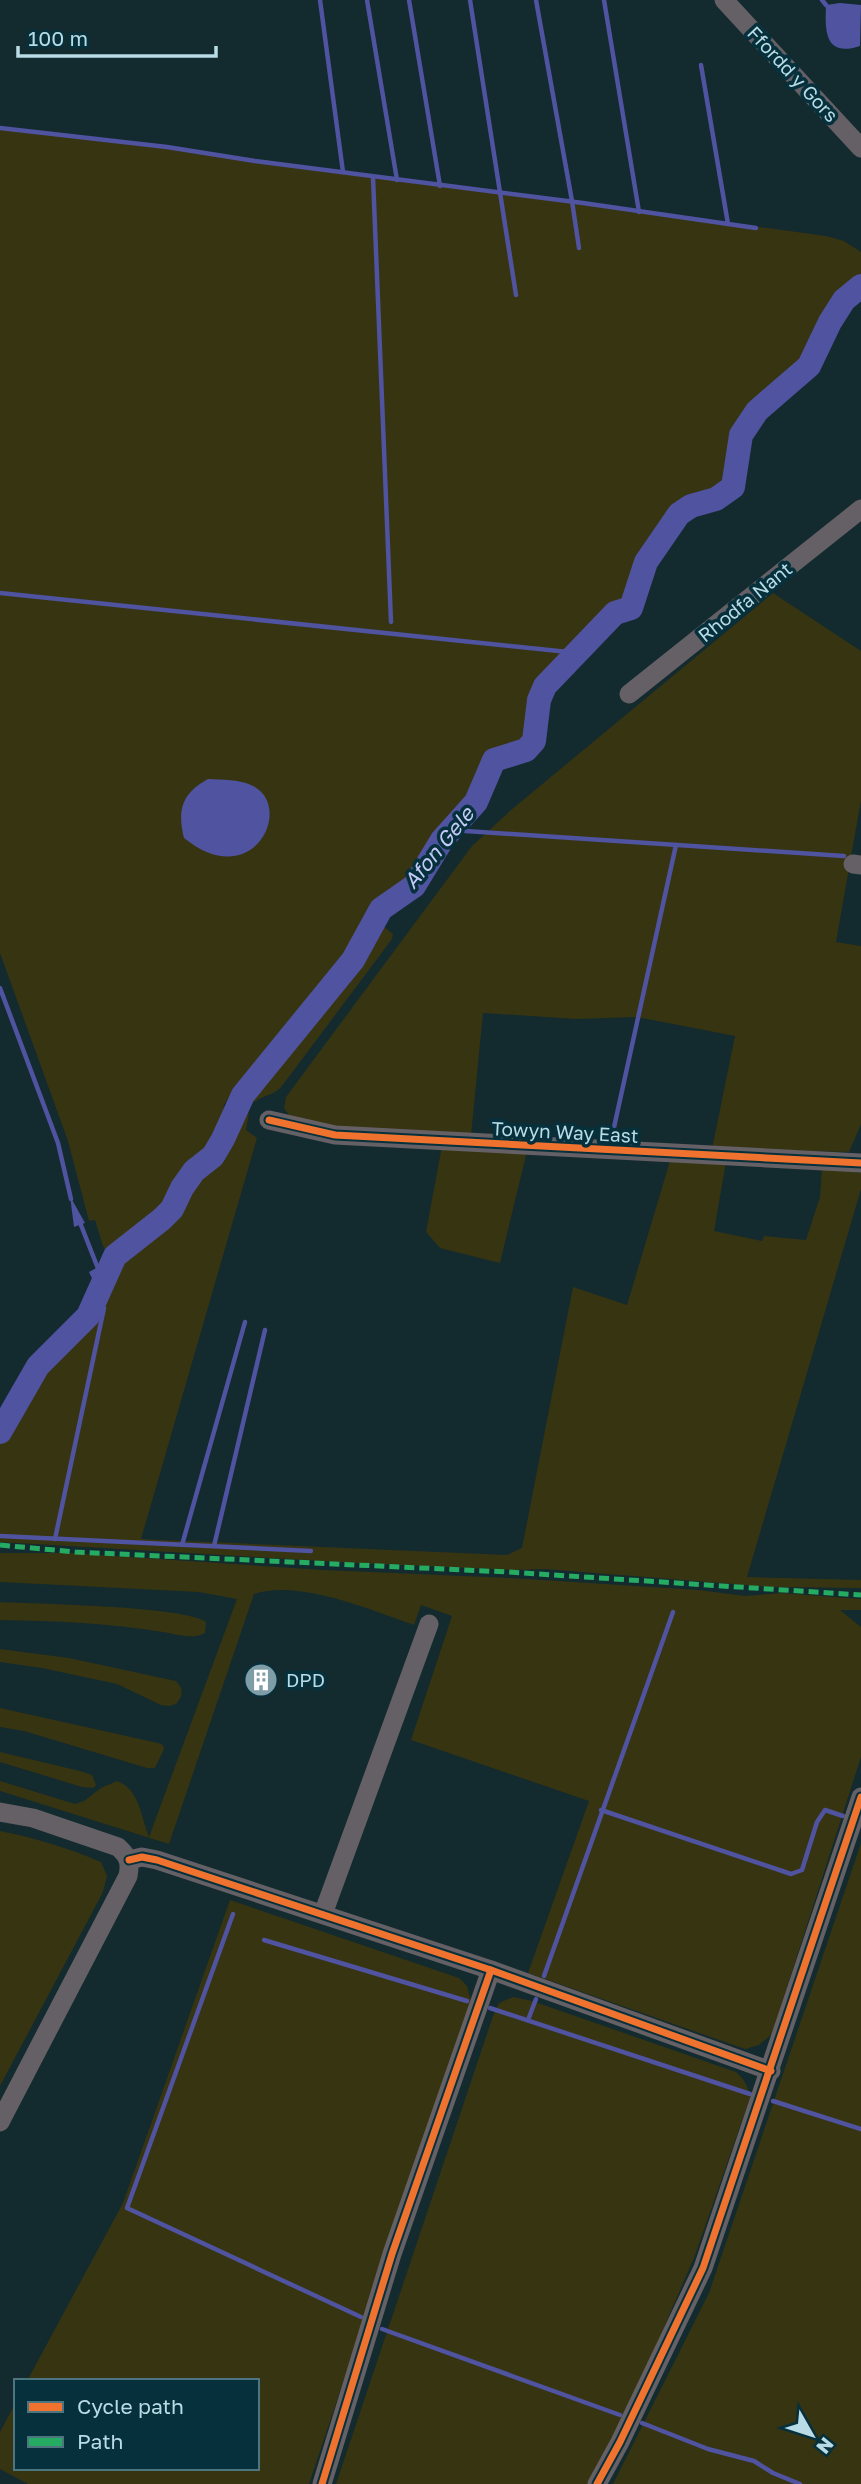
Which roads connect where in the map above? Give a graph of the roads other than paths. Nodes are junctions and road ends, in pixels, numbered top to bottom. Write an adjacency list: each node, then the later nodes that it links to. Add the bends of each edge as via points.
1 (724, 0): 2 (street, Ffordd y Gors)
2 (861, 148)
3 (861, 509): 4 (street, Rhodfa Nant)
4 (629, 694)
5 (269, 1120): 6 (street, Towyn Way East, via 335,1135)
6 (861, 1163)
7 (429, 1624): 11 (street)
8 (861, 1797): 13 (street)
9 (0, 1812): 10 (street, via 108,1843)
10 (129, 1860): 11 (street, via 157,1860); 14 (street, via 128,1875)
11 (323, 1914): 12 (street)
12 (491, 1970): 13 (street); 15 (street, via 392,2255)
13 (771, 2071): 16 (street, via 703,2269)
14 (0, 2122)
15 (322, 2484)
16 (597, 2484)

